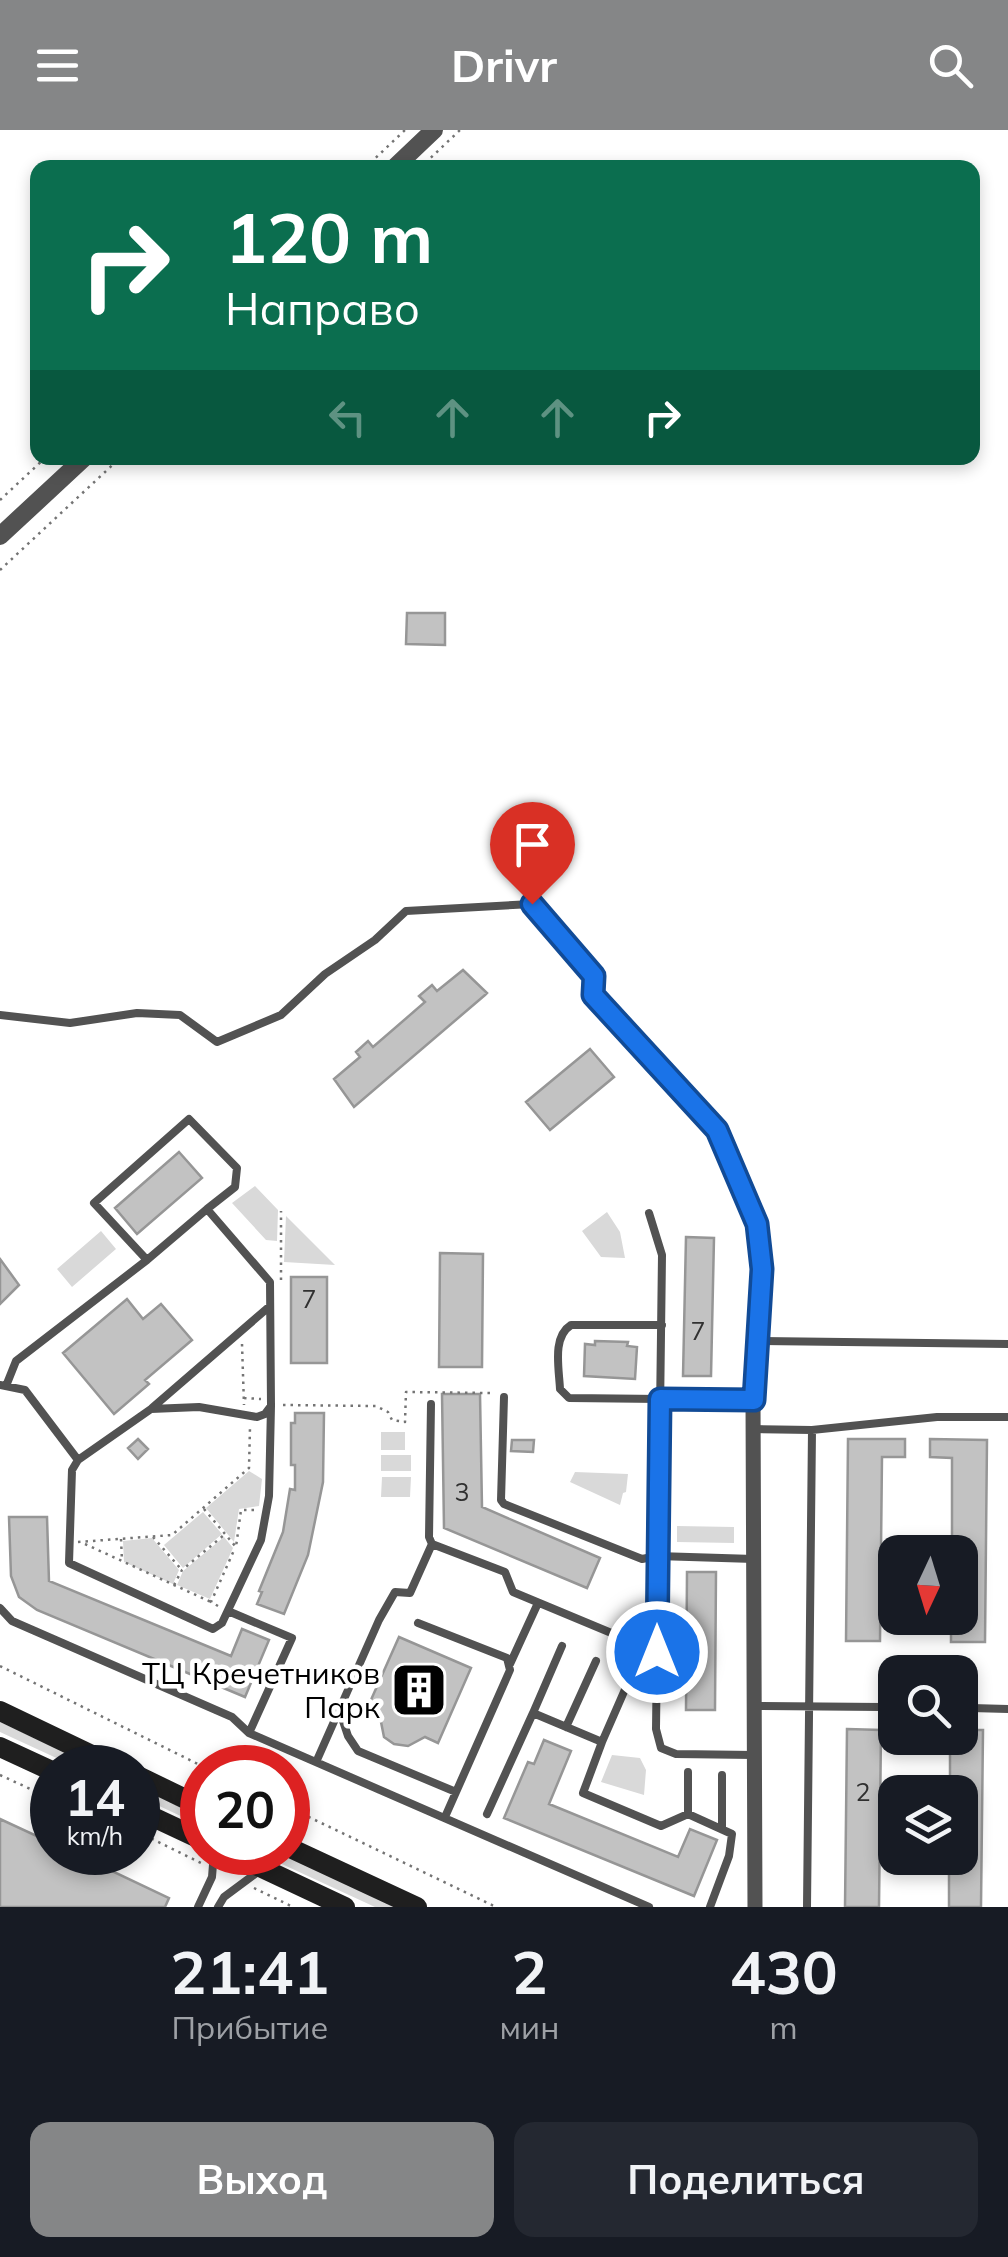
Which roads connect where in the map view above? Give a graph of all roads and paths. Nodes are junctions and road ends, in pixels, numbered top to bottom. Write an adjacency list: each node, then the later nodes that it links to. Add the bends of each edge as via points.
1 (406, 130): 4 (path)
2 (434, 130): 5 (street)
3 (460, 130): 6 (path)
4 (374, 160)
5 (402, 160)
6 (428, 160)
7 (38, 465): 10 (path)
8 (76, 465): 11 (street)
9 (112, 465): 12 (path)
10 (0, 500)
11 (0, 536)
12 (0, 570)
13 (593, 995): 14 (lane, via 594,976 532,904 450,906 406,911 281,1016 218,1042 180,1015 136,1012 70,1023); 21 (street, via 717,1130 757,1224)
14 (0, 1015)
15 (207, 1209): 17 (lane); 17 (lane, via 235,1187 236,1168 189,1119 94,1203); 18 (lane, via 270,1282)
16 (649, 1213): 19 (lane, via 662,1255)
17 (147, 1260): 23 (lane, via 16,1361)
18 (270, 1306): 20 (lane); 29 (lane)
19 (662, 1325): 27 (lane); 27 (lane, via 571,1325 559,1337 560,1389 569,1398)
20 (242, 1330): 26 (path); 31 (lane)
21 (760, 1341): 22 (lane); 28 (street)
22 (1008, 1344)
23 (3, 1385): 36 (lane, via 24,1390)
24 (490, 1393): 29 (path, via 406,1392 404,1422 376,1406)
25 (504, 1397): 48 (lane, via 504,1504 642,1559)
26 (242, 1398): 29 (path); 32 (path)
27 (660, 1399): 28 (lane); 48 (lane)
28 (754, 1400): 34 (street)
29 (271, 1403): 32 (lane, via 265,1414); 38 (lane)
30 (431, 1404): 45 (lane)
31 (151, 1408): 32 (lane); 36 (lane)
32 (248, 1416): 37 (path, via 250,1468)
33 (1008, 1418): 35 (lane, via 938,1417)
34 (754, 1429): 35 (lane); 49 (street)
35 (812, 1430): 65 (lane)
36 (78, 1460): 43 (lane, via 72,1470)
37 (203, 1508): 39 (path); 41 (path)
38 (266, 1511): 47 (path, via 241,1510); 56 (lane, via 262,1540)
39 (225, 1534): 47 (path); 51 (path)
40 (152, 1535): 41 (path); 42 (path); 46 (path)
41 (172, 1535): 46 (path)
42 (122, 1539): 44 (path); 50 (path)
43 (72, 1542): 44 (path); 56 (lane, via 70,1563 213,1629)
44 (82, 1542): 50 (path)
45 (432, 1544): 54 (lane, via 505,1572 513,1592); 70 (lane, via 410,1594 395,1592 379,1620)
46 (160, 1545): 51 (path)
47 (236, 1547): 53 (path)
48 (656, 1556): 49 (lane); 59 (lane)
49 (754, 1559): 64 (street)
50 (122, 1562): 52 (path)
51 (182, 1570): 52 (path)
52 (174, 1585): 53 (path)
53 (211, 1602): 56 (path)
54 (538, 1602): 59 (lane); 61 (lane)
55 (0, 1608): 73 (lane, via 12,1621 232,1717)
56 (228, 1611): 73 (lane, via 292,1638)
57 (418, 1623): 61 (lane)
58 (562, 1646): 71 (lane)
59 (657, 1652): 77 (lane, via 661,1748 676,1754)
60 (596, 1660): 72 (lane)
61 (510, 1664): 85 (lane)
62 (0, 1666): 78 (path)
63 (630, 1678): 74 (lane)
64 (754, 1706): 65 (lane); 77 (street)
65 (809, 1707): 66 (lane); 103 (lane)
66 (878, 1707)
67 (978, 1708): 68 (lane)
68 (1008, 1709)
69 (0, 1711): 75 (main road)
70 (340, 1712): 79 (lane); 85 (lane, via 358,1751)
71 (533, 1713): 72 (lane); 86 (lane)
72 (566, 1727): 74 (lane)
73 (249, 1733): 79 (lane)
74 (602, 1742): 87 (lane, via 583,1792 661,1826)
75 (72, 1745)
76 (0, 1747): 80 (main road)
77 (754, 1754): 102 (street)
78 (180, 1755)
79 (317, 1760): 88 (lane)
80 (30, 1761)
81 (688, 1772): 87 (lane)
82 (722, 1774): 90 (lane)
83 (0, 1775): 84 (path)
84 (30, 1789)
85 (456, 1792): 88 (lane)
86 (487, 1814)
87 (688, 1814): 90 (lane)
88 (445, 1817): 100 (lane)
89 (310, 1818): 99 (path)
90 (722, 1829): 101 (lane, via 732,1834 729,1856)
91 (310, 1857): 98 (main road)
92 (212, 1875): 95 (lane)
93 (254, 1875): 96 (lane)
94 (278, 1875): 97 (main road)
95 (198, 1907)
96 (218, 1907)
97 (345, 1907)
98 (418, 1907)
99 (496, 1907)
100 (648, 1907)
101 (710, 1907)
102 (755, 1907)
103 (807, 1907)

